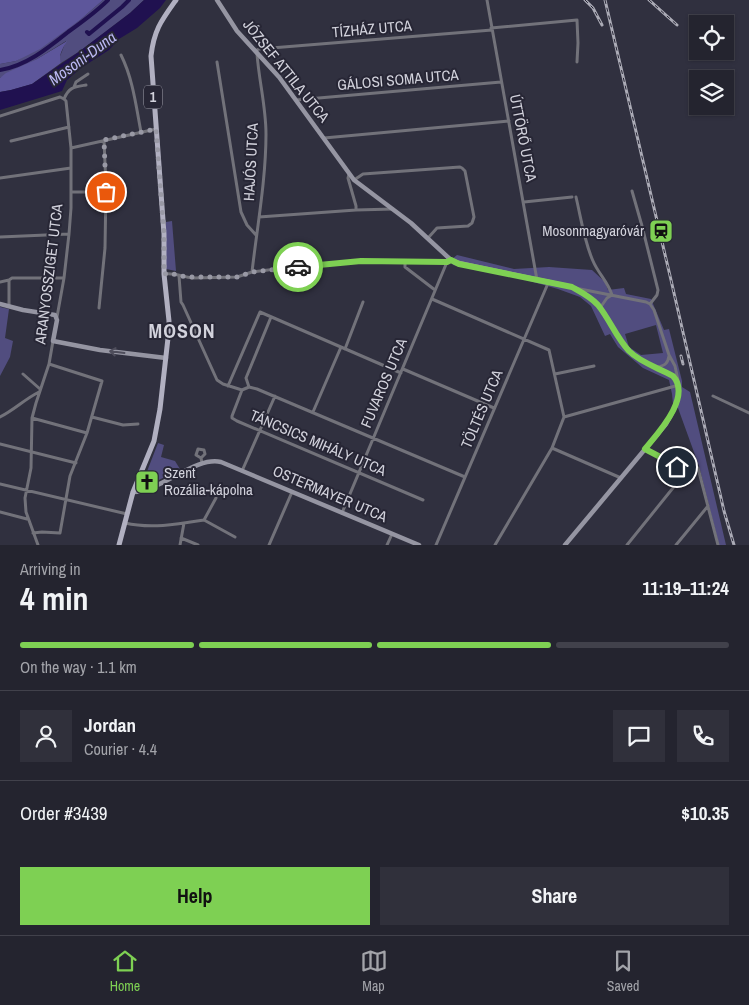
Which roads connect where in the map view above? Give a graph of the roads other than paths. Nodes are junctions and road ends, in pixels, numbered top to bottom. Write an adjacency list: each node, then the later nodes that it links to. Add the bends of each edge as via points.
1 (176, 0): 5 (main road, 1)
2 (181, 0): 5 (main road, 1)
3 (216, 0): 7 (street, JÓZSEF ATTILA UTCA)
4 (487, 0): 6 (street, ÚTTÖRŐ UTCA)
5 (171, 7): 20 (main road, 1, via 153,38 151,50)
6 (491, 29): 7 (street, TÍZHÁZ UTCA, via 259,49); 10 (street, TÍZHÁZ UTCA, via 577,20); 12 (street, ÚTTÖRŐ UTCA)
7 (256, 52): 16 (street, JÓZSEF ATTILA UTCA); 36 (street, HAJÓS UTCA, via 266,134)
8 (120, 55): 21 (street, via 133,86)
9 (217, 62): 38 (street, via 241,212)
10 (577, 62)
11 (88, 74): 14 (street)
12 (501, 82): 16 (street, GÁLOSI SOMA UTCA); 18 (street, ÚTTÖRŐ UTCA)
13 (86, 85): 14 (street)
14 (74, 87): 15 (street)
15 (64, 99): 17 (street, via 60,97); 19 (street, ARANYOSSZIGET UTCA)
16 (296, 100): 22 (street, JÓZSEF ATTILA UTCA)
17 (0, 116)
18 (509, 121): 22 (street); 33 (street, ÚTTÖRŐ UTCA)
19 (69, 127): 24 (street); 25 (street, ARANYOSSZIGET UTCA)
20 (156, 129): 21 (street); 44 (main road, 1)
21 (142, 132): 23 (street)
22 (324, 138): 27 (street, JÓZSEF ATTILA UTCA)
23 (104, 140): 25 (street); 32 (street)
24 (11, 141)
25 (71, 148): 26 (street, ARANYOSSZIGET UTCA)
26 (71, 168): 28 (street); 31 (street, ARANYOSSZIGET UTCA)
27 (349, 174): 29 (street, JÓZSEF ATTILA UTCA); 35 (street, JÓZSEF ATTILA UTCA)
28 (0, 178)
29 (354, 180): 34 (street, JÓZSEF ATTILA UTCA); 40 (street, via 363,174 462,168 474,217 472,223 438,228)
30 (632, 191): 57 (street, via 658,290)
31 (71, 192): 32 (street); 37 (street, ARANYOSSZIGET UTCA)
32 (106, 192): 59 (street)
33 (524, 202): 48 (street, ÚTTÖRŐ UTCA); 53 (street, via 574,197 589,252)
34 (393, 209): 35 (street); 40 (street, JÓZSEF ATTILA UTCA)
35 (356, 210): 36 (street)
36 (259, 217): 38 (street, HAJÓS UTCA)
37 (69, 234): 39 (street); 46 (street, ARANYOSSZIGET UTCA)
38 (256, 236): 43 (street, HAJÓS UTCA)
39 (0, 237)
40 (428, 238): 41 (street, JÓZSEF ATTILA UTCA)
41 (449, 261): 42 (street); 48 (street); 52 (street, FUVAROS UTCA)
42 (405, 262): 43 (street, via 361,261); 52 (street, via 404,267)
43 (252, 272): 45 (street, via 237,277)
44 (164, 274): 45 (street); 68 (main road, 1, via 169,321)
45 (179, 276): 76 (street, via 181,302 217,380)
46 (64, 278): 47 (street); 62 (street, ARANYOSSZIGET UTCA)
47 (9, 280): 50 (street); 58 (street)
48 (537, 280): 49 (street)
49 (548, 281): 51 (street); 63 (street, TÖLTÉS UTCA)
50 (0, 282)
51 (572, 287): 53 (street); 60 (street)
52 (436, 290): 54 (street, FUVAROS UTCA)
53 (612, 295): 57 (street); 60 (street)
54 (432, 299): 63 (street); 72 (street, FUVAROS UTCA)
55 (363, 302): 66 (street)
56 (0, 304): 58 (street)
57 (650, 304): 67 (street)
58 (9, 306): 62 (street, via 52,314)
59 (99, 308)
60 (600, 308): 71 (street, via 631,352)
61 (271, 317): 65 (street); 76 (street, via 260,312); 77 (street, via 246,378)
62 (57, 318): 64 (street, ARANYOSSZIGET UTCA)
63 (524, 340): 74 (street, via 549,350); 82 (street, TÖLTÉS UTCA)
64 (53, 341): 68 (street, one-way to 64); 69 (street, ARANYOSSZIGET UTCA)
65 (341, 347): 66 (street); 83 (street)
66 (346, 349): 72 (street)
67 (670, 355): 71 (street, via 666,365); 75 (street)
68 (166, 358): 108 (main road, 1, via 154,441)
69 (49, 364): 78 (street, ARANYOSSZIGET UTCA); 86 (street, ARANYOSSZIGET UTCA, via 102,381)
70 (594, 366): 74 (street)
71 (655, 367): 75 (street, via 673,376)
72 (402, 371): 82 (street); 92 (street, FUVAROS UTCA)
73 (23, 374): 78 (street)
74 (555, 374): 87 (street)
75 (679, 385): 87 (street); 96 (street, via 672,414)
76 (228, 386): 79 (street)
77 (249, 387): 79 (street); 80 (street)
78 (40, 390): 85 (street); 88 (street, ARANYOSSZIGET UTCA)
79 (242, 390): 90 (street, TÁNCSICS MIHÁLY UTCA, via 232,418)
80 (274, 396): 83 (street); 90 (street)
81 (713, 396): 84 (street)
82 (494, 408): 103 (street, TÖLTÉS UTCA)
83 (313, 412): 92 (street)
84 (749, 414)
85 (0, 417)
86 (92, 417): 89 (street, via 124,425); 91 (street)
87 (564, 417): 94 (street)
88 (32, 418): 91 (street); 97 (street, ARANYOSSZIGET UTCA)
89 (138, 424)
90 (260, 430): 100 (street); 101 (street, TÁNCSICS MIHÁLY UTCA)
91 (87, 434): 99 (street)
92 (373, 439): 101 (street, FUVAROS UTCA); 103 (street)
93 (0, 444): 97 (street)
94 (552, 448): 104 (street); 134 (street)
95 (201, 449): 98 (street, via 205,454)
96 (645, 449): 102 (street); 104 (street)
97 (31, 452): 99 (street); 107 (street, ARANYOSSZIGET UTCA)
98 (202, 461): 100 (street, OSTERMAYER UTCA, via 214,460); 106 (street)
99 (76, 464): 111 (street)
100 (242, 471): 109 (street, OSTERMAYER UTCA)
101 (359, 472): 112 (street, TÁNCSICS MIHÁLY UTCA); 116 (street, FUVAROS UTCA)
102 (685, 473): 114 (street, via 695,466 698,468); 136 (street)
103 (465, 477): 133 (street, TÖLTÉS UTCA)
104 (621, 478): 135 (street)
105 (0, 484): 107 (street)
106 (144, 490): 108 (street); 113 (street)
107 (26, 491): 111 (street); 118 (street, ARANYOSSZIGET UTCA)
108 (133, 492): 113 (main road, 1)
109 (292, 492): 116 (street, OSTERMAYER UTCA); 130 (street)
110 (216, 498): 119 (street)
111 (65, 500): 117 (street); 122 (street, via 60,533)
112 (423, 500)
113 (130, 502): 117 (main road, 1)
114 (708, 505): 137 (street); 138 (street)
115 (0, 512): 118 (street)
116 (342, 513): 123 (street, OSTERMAYER UTCA)
117 (127, 514): 120 (main road, 1)
118 (28, 519): 122 (street, ARANYOSSZIGET UTCA)
119 (204, 520): 121 (street); 124 (street)
120 (125, 523): 121 (street, via 136,526); 127 (main road, 1)
121 (184, 523): 125 (street)
122 (33, 533): 126 (street, ARANYOSSZIGET UTCA)
123 (392, 534): 131 (street); 132 (street, OSTERMAYER UTCA)
124 (235, 537)
125 (182, 538): 128 (street); 129 (street)
126 (38, 545)
127 (119, 545)
128 (180, 545)
129 (198, 545)
130 (269, 545)
131 (387, 545)
132 (419, 545)
133 (436, 545)
134 (495, 545)
135 (565, 545)
136 (627, 545)
137 (676, 545)
138 (718, 545)

